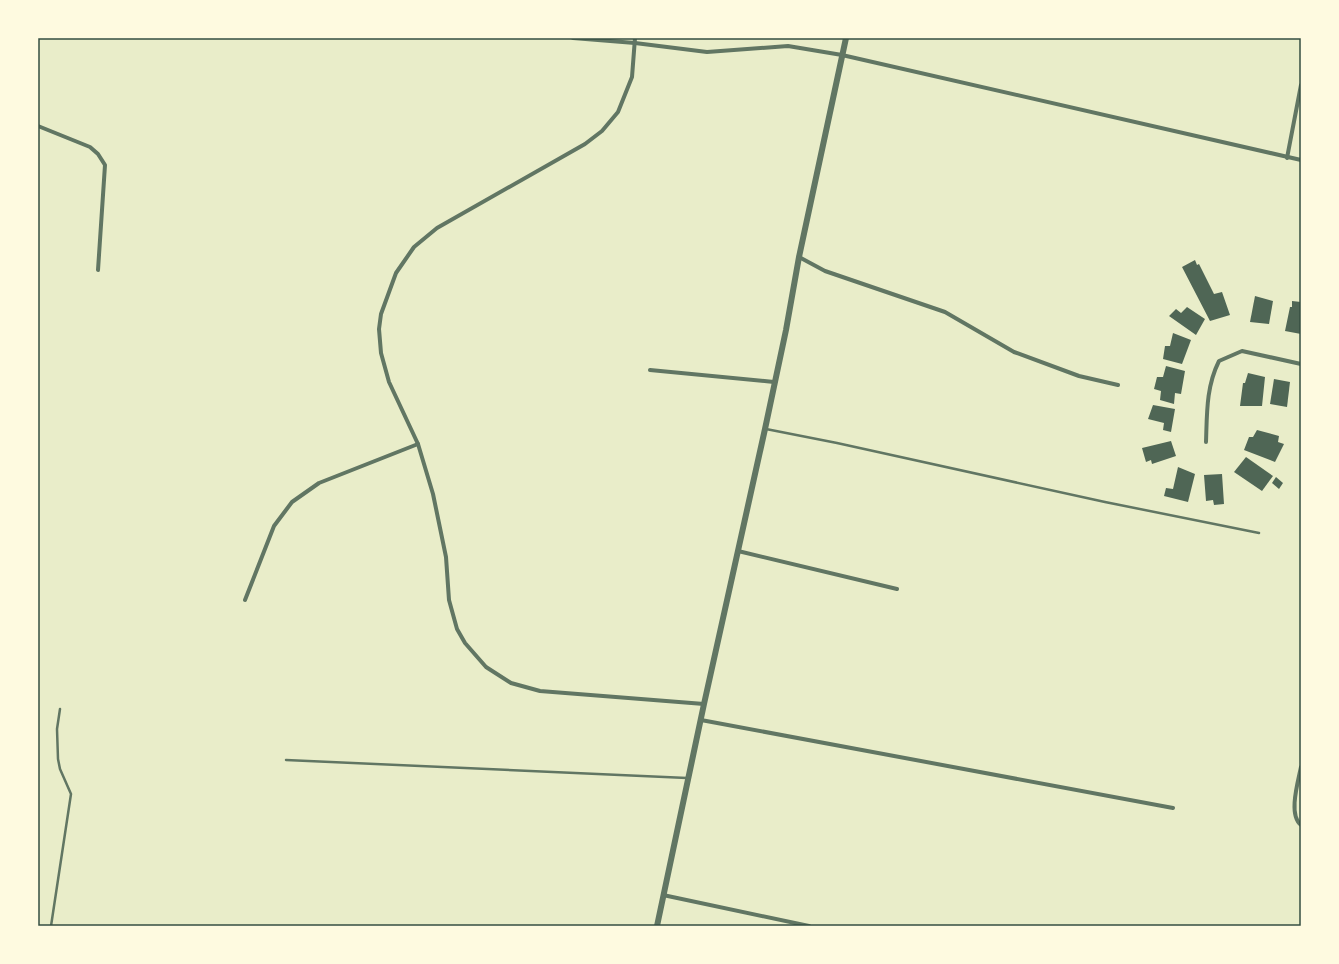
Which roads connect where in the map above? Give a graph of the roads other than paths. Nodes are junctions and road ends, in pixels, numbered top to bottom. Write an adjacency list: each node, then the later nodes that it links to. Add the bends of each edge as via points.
1 (573, 38): 3 (street)
2 (846, 38): 4 (street)
3 (635, 40): 4 (street, via 707,52 788,46); 17 (street, via 632,77 618,112 602,131 585,144 437,228 414,247 396,273 381,314 381,353 389,382)
4 (842, 54): 7 (street); 9 (street)
5 (1301, 85): 7 (street)
6 (38, 126): 10 (street, via 90,147 98,154 104,165)
7 (1288, 158): 8 (street)
8 (1301, 160)
9 (799, 257): 13 (street); 14 (street, via 825,271 945,312 1014,352 1079,376)
10 (98, 270)
11 (1301, 364): 16 (street, via 1242,351 1219,361 1208,394)
12 (650, 370): 13 (street)
13 (774, 382): 15 (street)
14 (1118, 384)
15 (765, 429): 18 (lane); 19 (street)
16 (1206, 442)
17 (418, 444): 21 (street, via 319,483 292,502 274,526); 22 (street, via 433,494 446,557 449,600 457,628 465,643 486,667 511,683 540,691)
18 (1259, 533)
19 (738, 552): 20 (street); 22 (street)
20 (897, 589)
21 (245, 600)
22 (704, 704): 24 (street)
23 (60, 709): 31 (lane, via 57,729 58,759 71,794)
24 (701, 720): 27 (street); 28 (street)
25 (286, 760): 27 (lane)
26 (1301, 767): 29 (street, via 1294,806 1297,823)
27 (688, 778): 30 (street)
28 (1173, 808)
29 (1301, 826)
30 (663, 895): 32 (street); 33 (street)
31 (51, 926)
32 (657, 926)
33 (808, 926)

